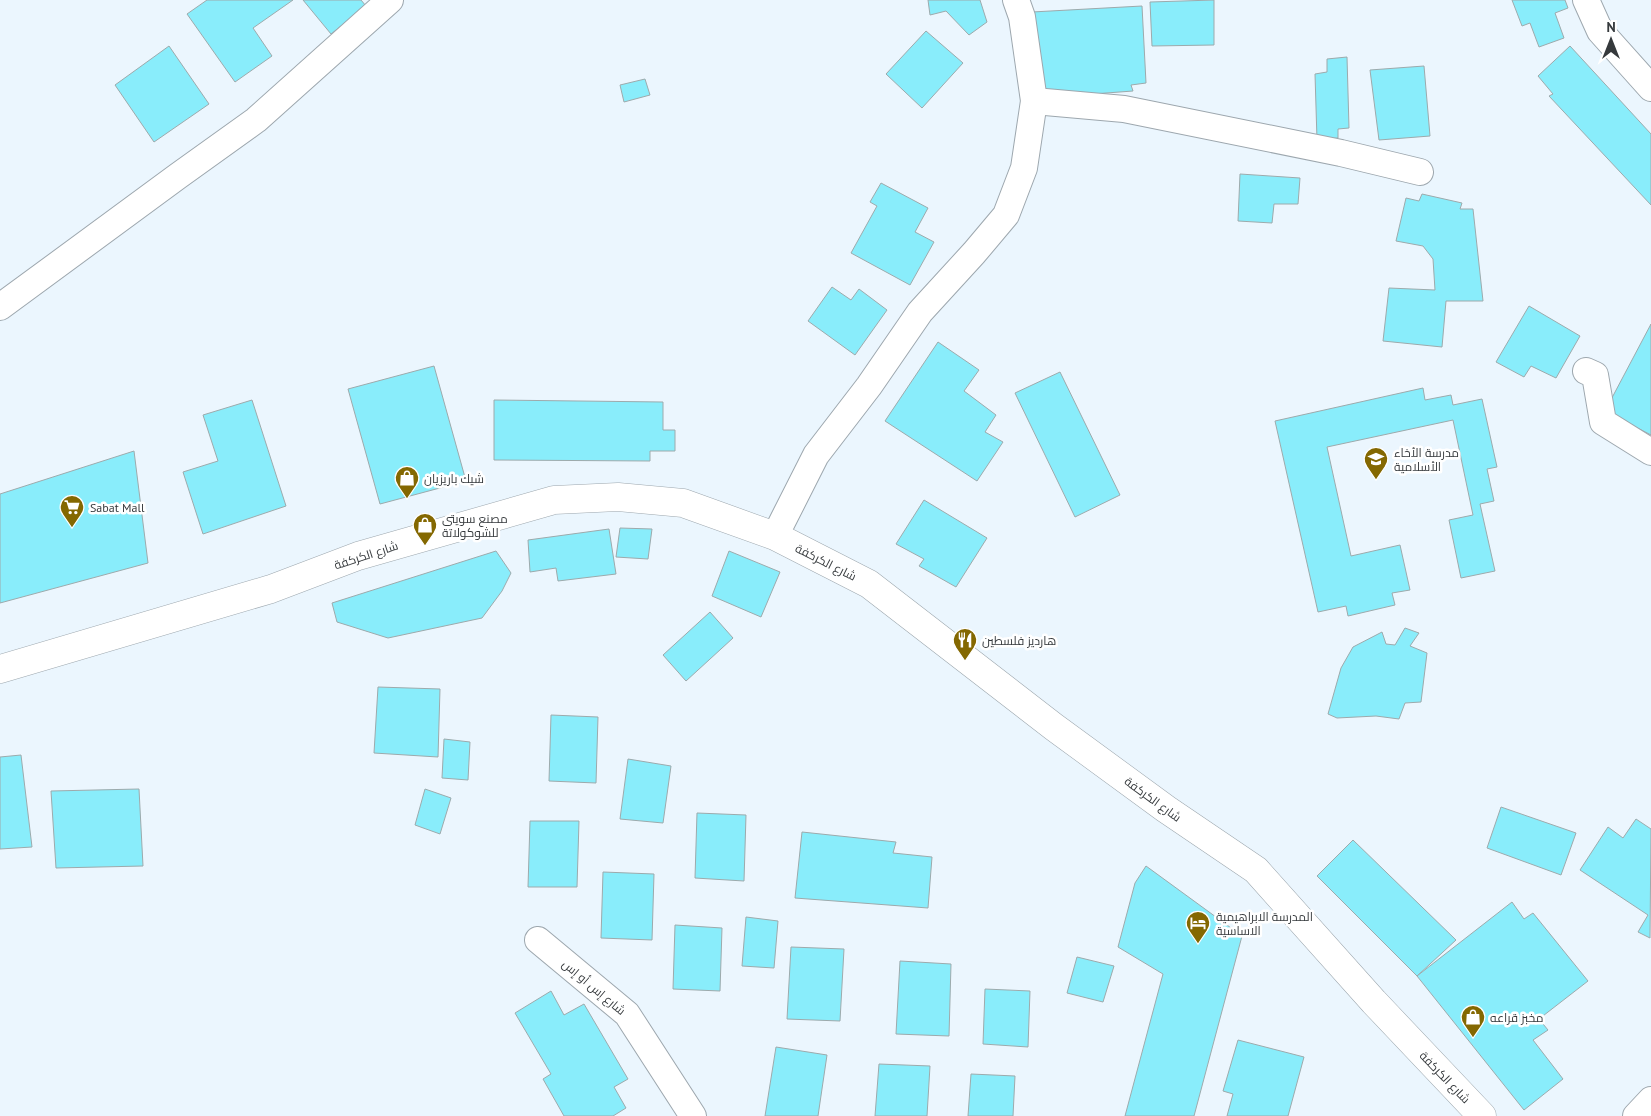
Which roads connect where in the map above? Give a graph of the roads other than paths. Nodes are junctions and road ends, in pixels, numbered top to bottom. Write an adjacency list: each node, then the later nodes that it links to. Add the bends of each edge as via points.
1 (390, 0): 7 (street, via 256,120)
2 (1016, 0): 5 (street, via 1022,17)
3 (1586, 0): 4 (street, via 1600,31)
4 (1651, 88)
5 (1034, 100): 6 (street, via 1124,109); 10 (street, via 1024,168 1006,215 920,312 816,455)
6 (1420, 172)
7 (0, 307)
8 (1586, 371): 9 (street, via 1595,375 1603,422)
9 (1651, 452)
10 (775, 536): 11 (street, شارع الكركفة, via 683,503 618,497 554,500 358,556 271,589); 15 (street, شارع الكركفة, via 869,584 1054,727 1256,870)
11 (0, 669)
12 (538, 940): 14 (street, شارع إس أو إس, via 627,1014)
13 (1651, 1100): 16 (street)
14 (690, 1115)
15 (1482, 1116)
16 (1636, 1116)

